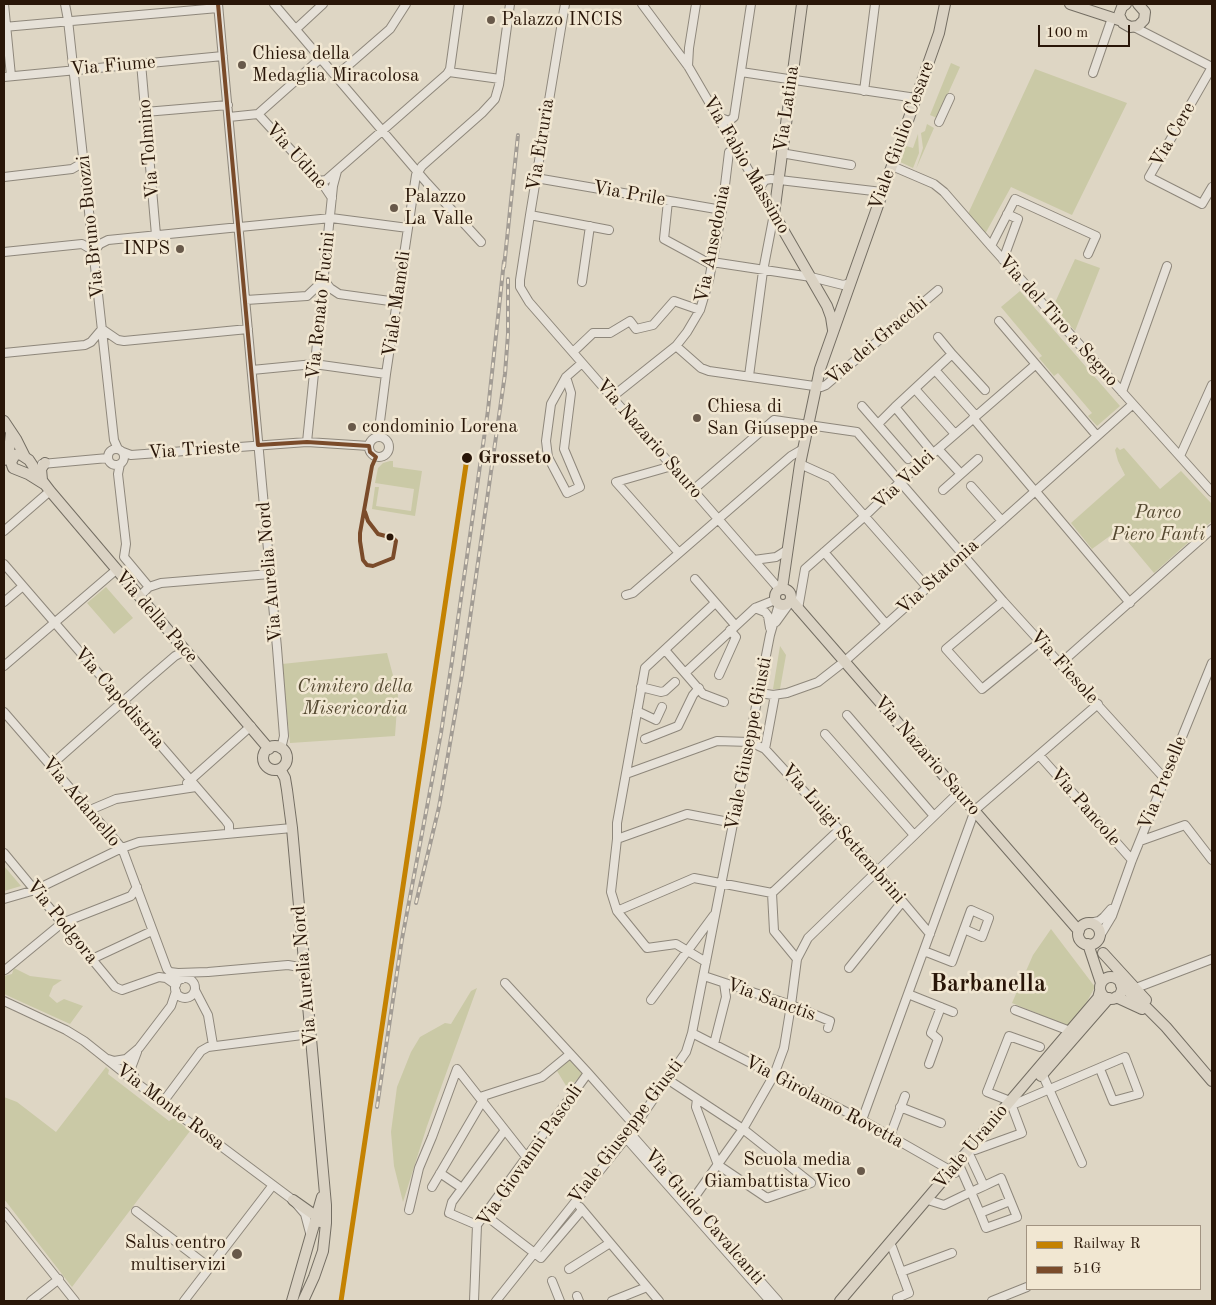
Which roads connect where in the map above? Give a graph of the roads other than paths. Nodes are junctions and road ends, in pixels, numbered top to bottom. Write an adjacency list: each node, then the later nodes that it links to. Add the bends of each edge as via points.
1 (4, 4): 20 (street)
2 (65, 4): 19 (street, Via Bruno Buozzi)
3 (274, 4): 22 (street)
4 (324, 4): 22 (street)
5 (406, 4): 33 (street, via 390,29)
6 (459, 4): 29 (street)
7 (510, 4): 34 (street)
8 (565, 4): 54 (street, Via Etruria)
9 (642, 4): 26 (street, Via Fabio Massimo)
10 (696, 4): 26 (street)
11 (751, 4): 30 (street)
12 (802, 4): 35 (main road, Via Latina)
13 (875, 4): 36 (street)
14 (945, 4): 37 (main road, Viale Giulio Cesare, via 939,33)
15 (1071, 4): 18 (main road)
16 (1142, 5): 21 (main road, via 1145,16)
17 (218, 6): 19 (street); 23 (street, Via Aurelia Nord)
18 (1119, 15): 21 (main road, via 1126,26); 31 (street)
19 (68, 20): 20 (street); 28 (street, Via Bruno Buozzi)
20 (5, 26): 32 (street)
21 (1141, 27): 27 (street)
22 (296, 29): 24 (street)
23 (223, 56): 25 (street, Via Fiume); 39 (street, Via Aurelia Nord)
24 (321, 58): 33 (street); 41 (street)
25 (141, 63): 28 (street, Via Fiume); 40 (street, Via Tolmino)
26 (688, 66): 43 (street, Via Fabio Massimo)
27 (1212, 67): 57 (street, Via Cere, via 1149,177 1202,204)
28 (74, 69): 32 (street, Via Fiume); 48 (street, Via Bruno Buozzi)
29 (449, 72): 34 (street); 45 (street)
30 (741, 72): 35 (street); 43 (street, via 734,117 725,121)
31 (1093, 73)
32 (8, 76)
33 (336, 76): 45 (street)
34 (500, 79): 52 (street, via 493,102)
35 (792, 81): 36 (street); 47 (main road, Via Latina)
36 (864, 91): 37 (street)
37 (916, 98): 50 (main road, Viale Giulio Cesare)
38 (950, 98): 44 (street)
39 (228, 105): 40 (street); 42 (street, Via Aurelia Nord)
40 (145, 112): 71 (street, Via Tolmino)
41 (258, 114): 42 (street); 56 (street, Via Udine)
42 (229, 116): 68 (street, Via Aurelia Nord)
43 (718, 117): 46 (street, Via Fabio Massimo)
44 (940, 122)
45 (382, 131): 51 (street); 52 (street)
46 (738, 152): 58 (street, Via Fabio Massimo); 62 (street, Via Ansedonia, via 729,152)
47 (781, 153): 49 (street); 55 (main road, Via Latina)
48 (84, 162): 53 (street, via 72,169); 74 (street, Via Bruno Buozzi)
49 (851, 165)
50 (892, 166): 59 (main road, Viale Giulio Cesare); 73 (street, Via del Tiro a Segno, via 939,187)
51 (337, 171): 56 (street, via 326,180); 60 (street, Via Renato Fucini)
52 (418, 171): 69 (street, Viale Mameli); 72 (street)
53 (4, 177)
54 (536, 178): 61 (street, Via Prile); 65 (street, Via Etruria)
55 (777, 179): 58 (street, via 765,180); 59 (street); 63 (main road, Via Latina)
56 (318, 181): 60 (street, Via Udine, via 328,190)
57 (1212, 187)
58 (759, 189): 63 (street, Via Fabio Massimo)
59 (882, 192): 80 (main road, Viale Giulio Cesare)
60 (332, 200): 66 (street, Via Renato Fucini)
61 (668, 201): 62 (street, Via Prile); 78 (street, via 664,238)
62 (722, 210): 78 (street, Via Ansedonia)
63 (774, 214): 81 (street); 82 (main road, Via Fabio Massimo)
64 (1007, 214): 73 (street); 76 (street, via 1015,199 1096,236); 77 (street, via 1018,219)
65 (530, 215): 67 (street); 86 (street, Via Etruria)
66 (331, 218): 68 (street); 69 (street); 83 (street, Via Renato Fucini)
67 (590, 226): 70 (street); 84 (street)
68 (239, 227): 71 (street); 88 (street, Via Aurelia Nord)
69 (408, 228): 89 (street, Viale Mameli)
70 (609, 230)
71 (156, 235): 74 (street, via 108,240)
72 (481, 242)
73 (991, 246): 77 (street, Via del Tiro a Segno)
74 (94, 251): 75 (street, via 82,244); 93 (street, Via Bruno Buozzi)
75 (4, 252)
76 (1088, 254)
77 (1003, 260): 113 (street, Via del Tiro a Segno)
78 (712, 264): 81 (street); 91 (street, Via Ansedonia)
79 (1167, 266): 113 (street)
80 (855, 267): 85 (main road, Viale Giulio Cesare); 95 (main road, Viale Giulio Cesare)
81 (763, 271): 82 (street); 107 (street)
82 (810, 277): 85 (street); 90 (main road, Via Fabio Massimo)
83 (324, 280): 88 (street, via 307,296); 89 (street, via 339,294); 102 (street, Via Renato Fucini)
84 (582, 282)
85 (847, 284): 90 (main road, Viale Giulio Cesare, via 839,306 832,309)
86 (520, 287): 98 (street, Via Nazario Sauro, via 529,302)
87 (938, 290): 110 (street, Via dei Gracchi, via 826,385)
88 (246, 300): 94 (street, Via Aurelia Nord)
89 (397, 302): 106 (street, Viale Mameli)
90 (827, 306): 95 (main road, Via Fabio Massimo)
91 (700, 310): 97 (street, Via Ansedonia); 98 (street, via 674,301 652,325 636,329 630,321 610,333 594,333)
92 (999, 321): 103 (street)
93 (102, 329): 94 (street, via 124,341); 99 (street, via 85,345); 130 (street, Via Bruno Buozzi, via 114,440)
94 (248, 329): 104 (street, Via Aurelia Nord)
95 (832, 335): 110 (main road, Viale Giulio Cesare)
96 (938, 337): 100 (street)
97 (676, 346): 107 (street, via 701,368); 114 (street, Via Ansedonia)
98 (573, 352): 101 (street, Via Nazario Sauro)
99 (4, 353)
100 (952, 354): 105 (street); 112 (street)
101 (582, 363): 108 (street); 114 (street, Via Nazario Sauro)
102 (314, 364): 104 (street); 106 (street); 126 (street, Via Renato Fucini)
103 (1035, 365): 118 (street, Via Vulci); 124 (street)
104 (252, 370): 128 (street, Via Aurelia Nord)
105 (935, 370): 111 (street); 118 (street)
106 (386, 374): 125 (street, Viale Mameli)
107 (749, 376): 110 (street)
108 (566, 377): 108 (street, via 551,404 546,441 548,457 567,493 580,487 564,449 571,394)
109 (1212, 385): 132 (street)
110 (816, 387): 121 (main road, Viale Giulio Cesare)
111 (915, 389): 117 (street); 123 (street)
112 (985, 390)
113 (1122, 392): 115 (street, Via del Tiro a Segno)
114 (612, 397): 140 (street, Via Nazario Sauro)
115 (1133, 404): 124 (street, Via Statonia); 132 (street, Via del Tiro a Segno)
116 (862, 406): 120 (street)
117 (895, 407): 120 (street); 131 (street)
118 (975, 417): 123 (street, Via Vulci); 148 (street)
119 (4, 421): 122 (main road, Via della Pace)
120 (878, 424): 134 (street)
121 (808, 425): 129 (main road, Viale Giulio Cesare); 143 (street, Via Fiesole, via 857,432); 146 (street, Via Fiesole, via 774,420)
122 (10, 432): 137 (main road, Via della Pace, via 22,448); 137 (main road, via 9,452)
123 (955, 434): 131 (street, Via Vulci)
124 (1097, 436): 148 (street, Via Statonia)
125 (378, 437): 127 (street); 127 (street, via 389,444 386,456 374,456)
126 (307, 442): 127 (street, Via Trieste); 128 (street, Via Trieste)
127 (369, 446)
128 (261, 448): 130 (street, Via Trieste, via 131,455); 164 (street, Via Aurelia Nord)
129 (803, 449): 139 (main road, Viale Giulio Cesare); 151 (street, via 790,456)
130 (121, 451): 133 (street, via 110,452); 138 (street, via 124,459)
131 (935, 451): 142 (street); 143 (street, Via Vulci)
132 (1180, 456): 149 (street, Via del Tiro a Segno)
133 (108, 458): 136 (street); 138 (street, via 111,464)
134 (908, 459)
135 (978, 459): 142 (street)
136 (45, 463): 137 (street, via 37,466); 144 (main road, via 41,472)
137 (20, 464): 141 (street); 144 (main road, Via della Pace)
138 (120, 464): 159 (street, via 118,474 126,544)
139 (800, 464): 150 (street, via 831,478); 155 (main road, Viale Giulio Cesare)
140 (672, 466): 146 (street, Via Nazario Sauro); 157 (street, via 616,482)
141 (4, 470)
142 (961, 474): 147 (street)
143 (900, 482): 150 (street, Via Vulci); 158 (street, Via Fiesole)
144 (45, 486): 154 (street); 160 (main road, Via della Pace)
145 (971, 486): 152 (street)
146 (693, 490): 151 (street, Via Nazario Sauro)
147 (943, 490)
148 (1035, 492): 152 (street, Via Statonia); 175 (street)
149 (1212, 492)
150 (865, 516): 156 (street, Via Vulci); 168 (street)
151 (718, 519): 157 (street); 161 (street, Via Nazario Sauro)
152 (1002, 521): 158 (street, Via Statonia)
153 (1212, 530): 175 (street)
154 (4, 531)
155 (787, 550): 161 (street, via 776,557); 171 (main road, Viale Giulio Cesare)
156 (824, 552): 171 (street, Via Vulci, via 805,569); 178 (street)
157 (679, 553): 169 (street)
158 (963, 556): 168 (street, Via Statonia); 172 (street, Via Fiesole)
159 (124, 557): 160 (street); 167 (street)
160 (106, 558): 163 (main road, Via della Pace)
161 (754, 560): 171 (street, Via Nazario Sauro)
162 (4, 564): 166 (street, Via Capodistria)
163 (116, 570): 170 (main road, Via della Pace); 177 (street)
164 (270, 574): 167 (street, via 161,583); 209 (street, Via Aurelia Nord, via 283,719)
165 (695, 579): 174 (street)
166 (22, 586): 173 (street); 177 (street, Via Capodistria)
167 (149, 587): 170 (street)
168 (927, 587): 178 (street, Via Statonia)
169 (626, 595)
170 (139, 597): 183 (main road, Via della Pace)
171 (786, 599): 176 (street); 180 (street, Viale Giuseppe Giusti); 184 (main road, Via Nazario Sauro)
172 (1003, 600): 181 (street, Via Fiesole); 181 (street, via 946,649 982,689)
173 (4, 602)
174 (715, 603): 179 (street); 182 (street)
175 (1130, 603): 185 (street)
176 (755, 608): 179 (street); 180 (street, via 768,616)
177 (55, 623): 187 (street); 195 (street, Via Capodistria)
178 (886, 624): 184 (street, Via Statonia)
179 (733, 628): 188 (street); 189 (street, via 736,637)
180 (770, 635): 193 (street, Viale Giuseppe Giusti)
181 (1041, 641): 185 (street, Via Fiesole)
182 (664, 650): 188 (street); 191 (street, via 645,668)
183 (185, 651): 195 (street); 203 (main road, Via della Pace)
184 (845, 661): 194 (street, Via Statonia, via 818,682); 219 (main road, Via Nazario Sauro)
185 (1061, 663): 197 (street, Via Fiesole)
186 (1212, 663): 215 (street, Via Preselle)
187 (4, 666)
188 (685, 673): 192 (street)
189 (719, 675)
190 (674, 682): 191 (street, via 661,692)
191 (641, 687): 200 (street)
192 (699, 688): 196 (street, via 703,694); 204 (street, via 678,726)
193 (760, 693): 194 (street, Via Statonia); 207 (street, Viale Giuseppe Giusti)
194 (775, 695): 210 (street)
195 (123, 702): 212 (street); 216 (street, Via Capodistria)
196 (724, 702)
197 (1098, 704): 211 (street); 215 (street, Via Fiesole)
198 (662, 707): 202 (street)
199 (4, 712): 212 (street, Via Adamello)
200 (637, 712): 202 (street); 214 (street)
201 (847, 715): 222 (street)
202 (656, 720): 204 (street)
203 (250, 726): 208 (main road, Via della Pace); 216 (street)
204 (661, 733): 206 (street)
205 (825, 734): 227 (street)
206 (645, 740)
207 (750, 742): 210 (street, Via Luigi Settembrini); 214 (street, via 717,741); 223 (street, Viale Giuseppe Giusti)
208 (269, 749): 209 (main road); 213 (main road, via 264,754 265,764 274,770)
209 (281, 749): 213 (main road, Via Aurelia Nord, via 286,760)
210 (765, 749): 225 (street, Via Luigi Settembrini)
211 (1039, 755): 221 (street); 232 (street, Via Pancole)
212 (50, 766): 220 (street, Via Adamello)
213 (280, 769): 224 (main road, Via Aurelia Nord, via 285,778)
214 (626, 774): 228 (street)
215 (1165, 779): 229 (street, Via Preselle)
216 (191, 780): 217 (street, Via Capodistria); 218 (street)
217 (196, 787): 218 (street); 226 (street, Via Capodistria, via 228,823)
218 (177, 790): 220 (street, via 116,799)
219 (959, 792): 221 (main road, Via Nazario Sauro); 222 (street)
220 (90, 810): 230 (street, Via Adamello)
221 (975, 810): 244 (main road, Via Nazario Sauro); 250 (street)
222 (934, 816): 227 (street)
223 (734, 823): 228 (street, via 687,814); 235 (street, Viale Giuseppe Giusti)
224 (292, 828): 226 (street); 260 (main road, Via Aurelia Nord)
225 (839, 830): 234 (street, Via Luigi Settembrini); 238 (street)
226 (229, 833): 230 (street, via 147,841)
227 (914, 835): 234 (street)
228 (617, 839): 242 (street, via 611,892)
229 (1140, 841): 232 (street, Via Preselle); 233 (street, via 1185,825)
230 (122, 848): 236 (street, Via Adamello); 237 (street)
231 (4, 854): 237 (street, Via Podgora)
232 (1132, 860): 241 (street, Via Preselle)
233 (1212, 860)
234 (877, 871): 240 (street, Via Luigi Settembrini); 257 (street, via 808,938)
235 (723, 883): 238 (street); 242 (street, via 694,878); 243 (street, Viale Giuseppe Giusti)
236 (137, 888): 245 (street, via 131,896); 248 (street, Via Adamello)
237 (35, 890): 239 (street); 245 (street, Via Podgora)
238 (772, 893): 257 (street, via 774,931)
239 (4, 899)
240 (902, 902): 250 (street, Via Luigi Settembrini); 261 (street)
241 (1115, 904): 246 (street, Via Preselle, via 1104,918); 251 (street, Via Preselle)
242 (617, 911): 254 (street, via 647,948 676,944)
243 (717, 912): 254 (street, Viale Giuseppe Giusti); 259 (street, Viale Giuseppe Giusti)
244 (1063, 912): 246 (main road, via 1076,921); 249 (main road, Via Nazario Sauro)
245 (62, 922): 256 (street, Via Podgora); 262 (street)
246 (1088, 923): 249 (main road); 251 (main road, via 1097,926)
247 (964, 930): 253 (street, via 952,962)
248 (152, 931): 256 (street); 263 (street, Via Adamello)
249 (1079, 931): 252 (main road, via 1080,938)
250 (930, 934): 253 (street)
251 (1099, 938): 252 (main road, via 1094,944); 255 (main road)
252 (1088, 944): 271 (main road)
253 (924, 951): 275 (street)
254 (688, 952): 259 (street); 278 (street, Viale Giuseppe Giusti)
255 (1103, 953): 270 (main road); 273 (main road)
256 (92, 959): 266 (street, Via Podgora, via 120,990)
257 (796, 959): 280 (street)
258 (1212, 959): 273 (street)
259 (706, 962): 265 (street, Viale Giuseppe Giusti)
260 (305, 968): 264 (street, via 288,965); 291 (main road, Via Aurelia Nord)
261 (849, 968)
262 (5, 970)
263 (168, 970): 264 (street, via 175,973); 266 (street); 267 (street, via 176,978)
264 (208, 972): 267 (street); 274 (street, via 201,977)
265 (704, 976): 269 (street, Via Sanctis); 290 (street, Viale Giuseppe Giusti)
266 (159, 977): 272 (street, via 166,978)
267 (186, 979): 272 (street); 274 (street, via 194,982)
268 (505, 983): 296 (street)
269 (724, 983): 280 (street, Via Sanctis); 292 (street, via 726,998)
270 (1120, 983): 271 (main road, via 1109,977); 277 (main road, via 1121,992); 286 (main road)
271 (1101, 987): 277 (main road, via 1104,996); 289 (main road, Viale Uranio, via 1098,998)
272 (176, 988): 276 (street, via 179,996); 281 (street)
273 (1136, 988): 286 (main road)
274 (195, 989): 276 (street, via 192,996); 284 (street)
275 (908, 994): 282 (street); 313 (street)
276 (185, 998): 281 (street); 284 (street)
277 (1112, 998): 287 (main road, via 1139,1007); 300 (main road, Viale Uranio)
278 (651, 1000)
279 (4, 1001): 297 (street, Via Monte Rosa, via 75,1034)
280 (792, 1005): 288 (street, Via Sanctis, via 830,1021); 302 (street, via 784,1048)
281 (171, 1006): 295 (street)
282 (941, 1007): 285 (street); 298 (street, via 931,1033 938,1039)
283 (1015, 1010): 289 (street)
284 (206, 1011): 293 (street)
285 (953, 1012)
286 (1154, 1015): 287 (main road)
287 (1166, 1027): 304 (main road)
288 (828, 1028)
289 (1070, 1030): 300 (main road, Viale Uranio)
290 (692, 1033): 292 (street, Via Girolamo Rovetta); 303 (street, Viale Giuseppe Giusti, via 686,1052)
291 (310, 1034): 293 (street); 325 (main road, Via Aurelia Nord)
292 (714, 1044): 302 (street, Via Girolamo Rovetta)
293 (212, 1046): 310 (street, via 201,1051)
294 (1040, 1047): 311 (street, via 1008,1036 987,1092)
295 (139, 1048): 297 (street, via 121,1061); 305 (street, via 131,1068)
296 (570, 1054): 301 (street); 308 (street, via 542,1076)
297 (106, 1059): 305 (street, Via Monte Rosa)
298 (929, 1064)
299 (1100, 1068): 299 (street, via 1114,1102 1139,1094 1125,1057); 306 (street)
300 (1041, 1071): 306 (street); 311 (main road, Viale Uranio)
301 (588, 1073): 317 (street); 320 (street, Via Giovanni Pascoli)
302 (774, 1075): 313 (street, Via Girolamo Rovetta); 316 (street)
303 (667, 1079): 309 (street); 317 (street, Viale Giuseppe Giusti)
304 (1212, 1082)
305 (138, 1084): 310 (street, Via Monte Rosa)
306 (1050, 1089): 311 (street); 321 (street)
307 (905, 1096): 312 (street)
308 (481, 1099): 315 (street); 324 (street); 337 (street, via 457,1069 419,1168)
309 (697, 1099): 316 (street); 322 (street, via 696,1108)
310 (163, 1102): 326 (street, Via Monte Rosa)
311 (1013, 1104): 319 (main road, Viale Uranio); 319 (street, via 1022,1133); 323 (main road, Viale Uranio)
312 (900, 1108): 314 (street); 318 (street)
313 (862, 1120): 318 (street, Via Girolamo Rovetta)
314 (941, 1123)
315 (505, 1130): 320 (street); 329 (street)
316 (743, 1130): 322 (street); 322 (street, via 811,1182 767,1198)
317 (630, 1132): 335 (street, Viale Giuseppe Giusti); 336 (street, Via Guido Cavalcanti); 370 (street, Via Guido Cavalcanti)
318 (890, 1136): 323 (street, Via Girolamo Rovetta)
319 (973, 1153): 323 (main road, Viale Uranio); 328 (street)
320 (526, 1158): 342 (street, Via Giovanni Pascoli)
321 (1082, 1163)
322 (718, 1164): 336 (street)
323 (955, 1170): 330 (street); 332 (main road, Viale Uranio); 372 (main road, Viale Uranio)
324 (440, 1173): 327 (street); 329 (street)
325 (325, 1184): 331 (main road, Via Aurelia Nord); 345 (main road, Via Aurelia Nord)
326 (273, 1185): 334 (street, Via Monte Rosa); 351 (street)
327 (432, 1186)
328 (984, 1186): 330 (street); 333 (street, via 1001,1178)
329 (462, 1188): 344 (street, via 452,1202 449,1214)
330 (971, 1192): 332 (street, via 944,1205); 341 (street)
331 (322, 1199): 334 (main road, via 314,1204); 343 (main road, Via Aurelia Nord)
332 (931, 1201): 348 (main road, Viale Uranio)
333 (1010, 1201): 341 (street); 341 (street, via 1017,1218 986,1228)
334 (297, 1202): 343 (main road); 346 (street, Via Monte Rosa, via 307,1218)
335 (575, 1202): 338 (street); 349 (street, Viale Giuseppe Giusti)
336 (691, 1202): 371 (street, Via Guido Cavalcanti)
337 (409, 1210)
338 (582, 1210): 347 (street); 349 (street, via 541,1258)
339 (136, 1211): 351 (street)
340 (4, 1212): 354 (street)
341 (980, 1213)
342 (485, 1215): 344 (street, Via Giovanni Pascoli); 349 (street)
343 (319, 1220): 345 (main road); 346 (main road, Via Aurelia Nord); 364 (main road, via 318,1251)
344 (478, 1225): 365 (street, Via Giovanni Pascoli)
345 (325, 1237): 364 (main road, Via Aurelia Nord, via 320,1262)
346 (311, 1239): 363 (main road, Via Aurelia Nord)
347 (610, 1243): 352 (street); 356 (street)
348 (892, 1247): 353 (street); 373 (main road, Viale Uranio)
349 (535, 1253): 366 (street, Viale Giuseppe Giusti)
350 (952, 1253): 353 (street)
351 (210, 1268): 362 (street)
352 (569, 1269)
353 (901, 1272): 358 (street, via 909,1293)
354 (59, 1279): 360 (street); 361 (street)
355 (552, 1280): 367 (street)
356 (647, 1287): 368 (street); 369 (street)
357 (1026, 1289): 359 (street)
358 (897, 1298)
359 (1011, 1298): 374 (street)
360 (31, 1301)
361 (76, 1301)
362 (184, 1301)
363 (292, 1301)
364 (303, 1301)
365 (474, 1301)
366 (496, 1301)
367 (560, 1301)
368 (612, 1301)
369 (659, 1301)
370 (770, 1301)
371 (778, 1301)
372 (840, 1301)
373 (845, 1301)
374 (992, 1301)

